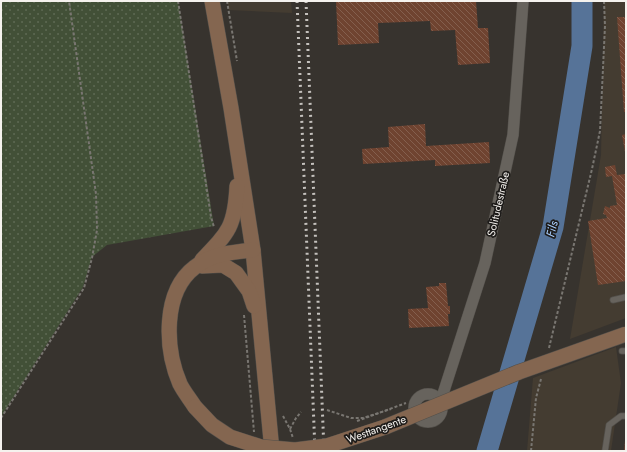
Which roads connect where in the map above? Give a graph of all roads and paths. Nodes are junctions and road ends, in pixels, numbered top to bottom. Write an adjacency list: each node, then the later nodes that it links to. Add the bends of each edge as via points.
1 (69, 1): 22 (path, via 96,194 97,230 84,288)
2 (178, 1): 7 (path, via 211,217 214,226)
3 (212, 1): 6 (main road)
4 (523, 1): 17 (street, Solitudestraße, via 513,135 485,263)
5 (604, 1): 15 (path, via 600,130)
6 (239, 160): 8 (main road); 9 (main road, via 234,218 223,239)
7 (219, 230)
8 (253, 250): 9 (main road, Westtangente, via 214,256); 13 (main road)
9 (195, 266): 13 (main road, via 223,266 236,273 249,291); 14 (main road, Westtangente, bridge, via 183,279 172,302 169,328 172,359 181,385 195,407 212,425 230,436 261,447 295,450 327,446 385,427 519,372)
10 (626, 297): 11 (lane)
11 (613, 300)
12 (244, 313): 26 (path)
13 (261, 330): 29 (main road)
14 (626, 334)
15 (548, 348)
16 (541, 376): 30 (path, via 536,398)
17 (441, 400): 18 (street, via 435,394 423,394); 18 (street, Solitudestraße, via 443,408 439,418 428,422 418,419 414,410)
18 (415, 401): 19 (path, via 363,418 351,418)
19 (327, 410)
20 (301, 412): 23 (path)
21 (626, 416): 31 (lane, via 621,416 609,425)
22 (1, 418)
23 (290, 429)
24 (251, 432): 25 (path)
25 (257, 434)
26 (254, 435)
27 (291, 438): 28 (path)
28 (297, 438)
29 (272, 451)
30 (531, 451)
31 (604, 451)

